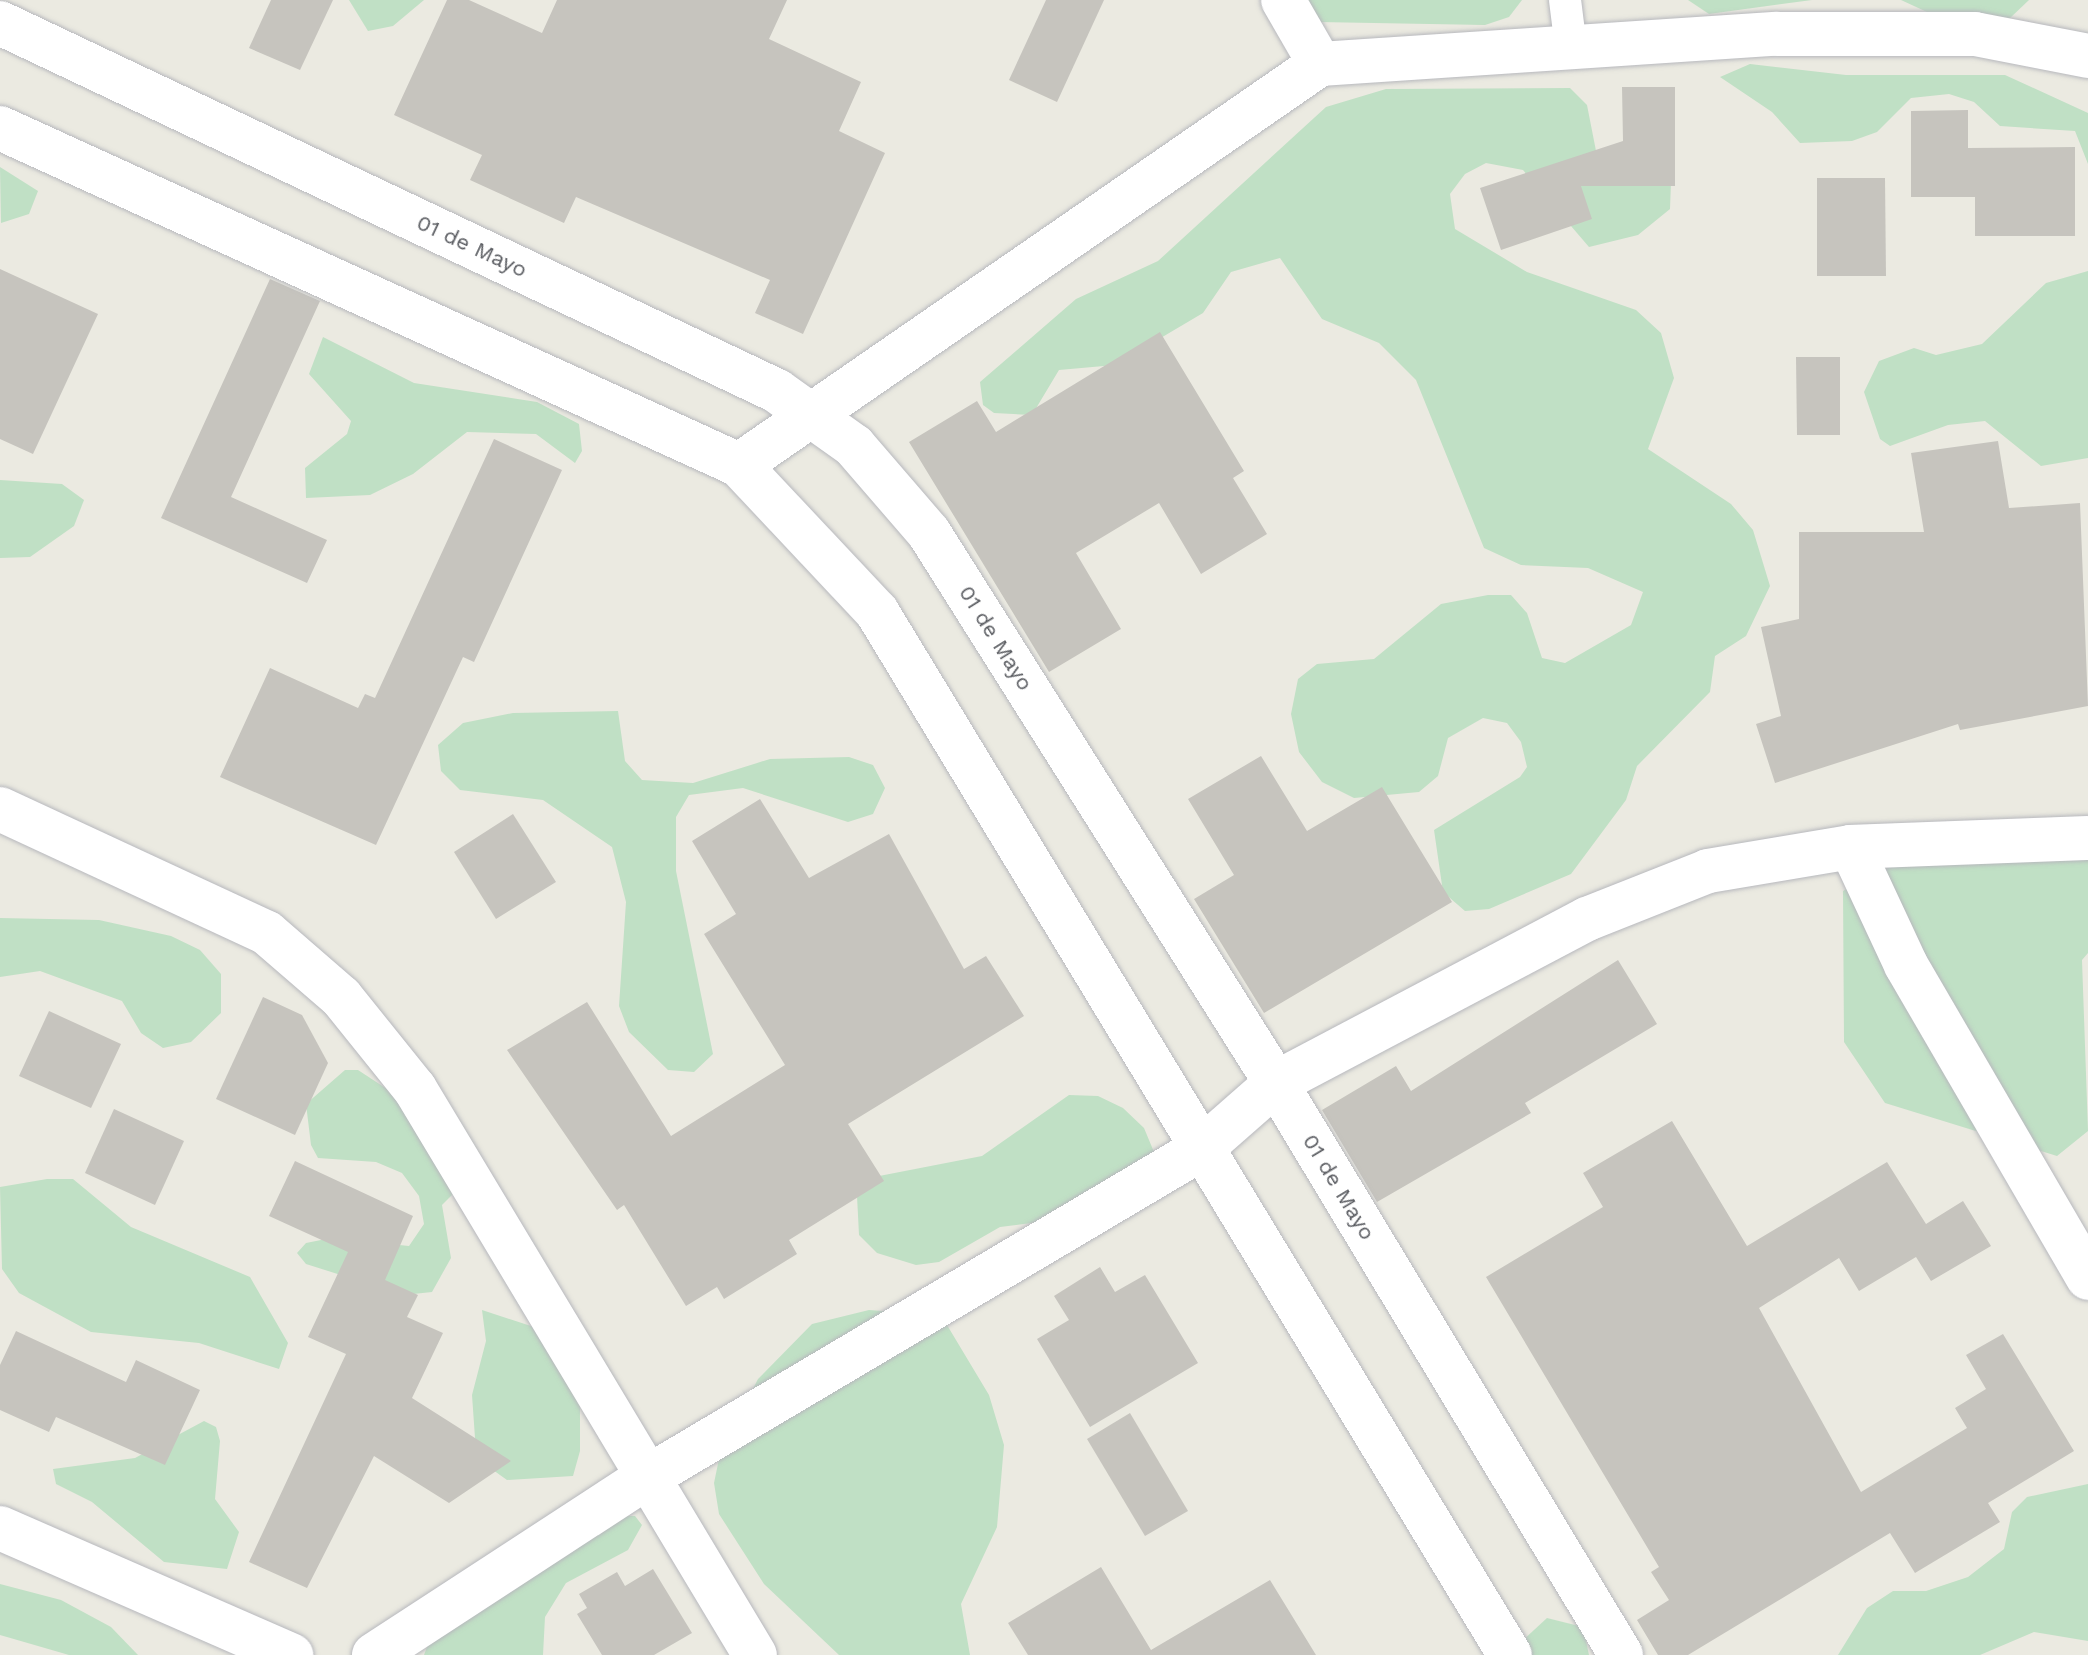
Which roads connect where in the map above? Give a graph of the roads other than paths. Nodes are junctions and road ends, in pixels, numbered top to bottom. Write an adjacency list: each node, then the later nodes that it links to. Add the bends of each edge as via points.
1 (1283, 0): 6 (street)
2 (1565, 0): 4 (lane)
3 (0, 23): 8 (street, 01 de Mayo)
4 (1571, 48): 5 (street, via 1777,34 1975,34); 6 (street)
5 (2088, 56)
6 (1320, 64): 8 (street)
7 (0, 128): 9 (street)
8 (816, 414): 9 (street); 13 (street, 01 de Mayo, via 854,446 929,533)
9 (739, 465): 14 (street, via 877,612)
10 (0, 809): 16 (street, via 267,933 341,997 415,1089)
11 (2088, 838): 12 (street)
12 (1851, 847): 13 (street, via 1708,871 1587,919); 15 (street, via 1906,965)
13 (1276, 1083): 14 (street); 22 (street, 01 de Mayo)
14 (1201, 1149): 16 (street); 21 (street)
15 (2088, 1278)
16 (646, 1478): 19 (street); 20 (street)
17 (0, 1528): 18 (street)
18 (291, 1655)
19 (374, 1655)
20 (755, 1655)
21 (1510, 1655)
22 (1621, 1655)

